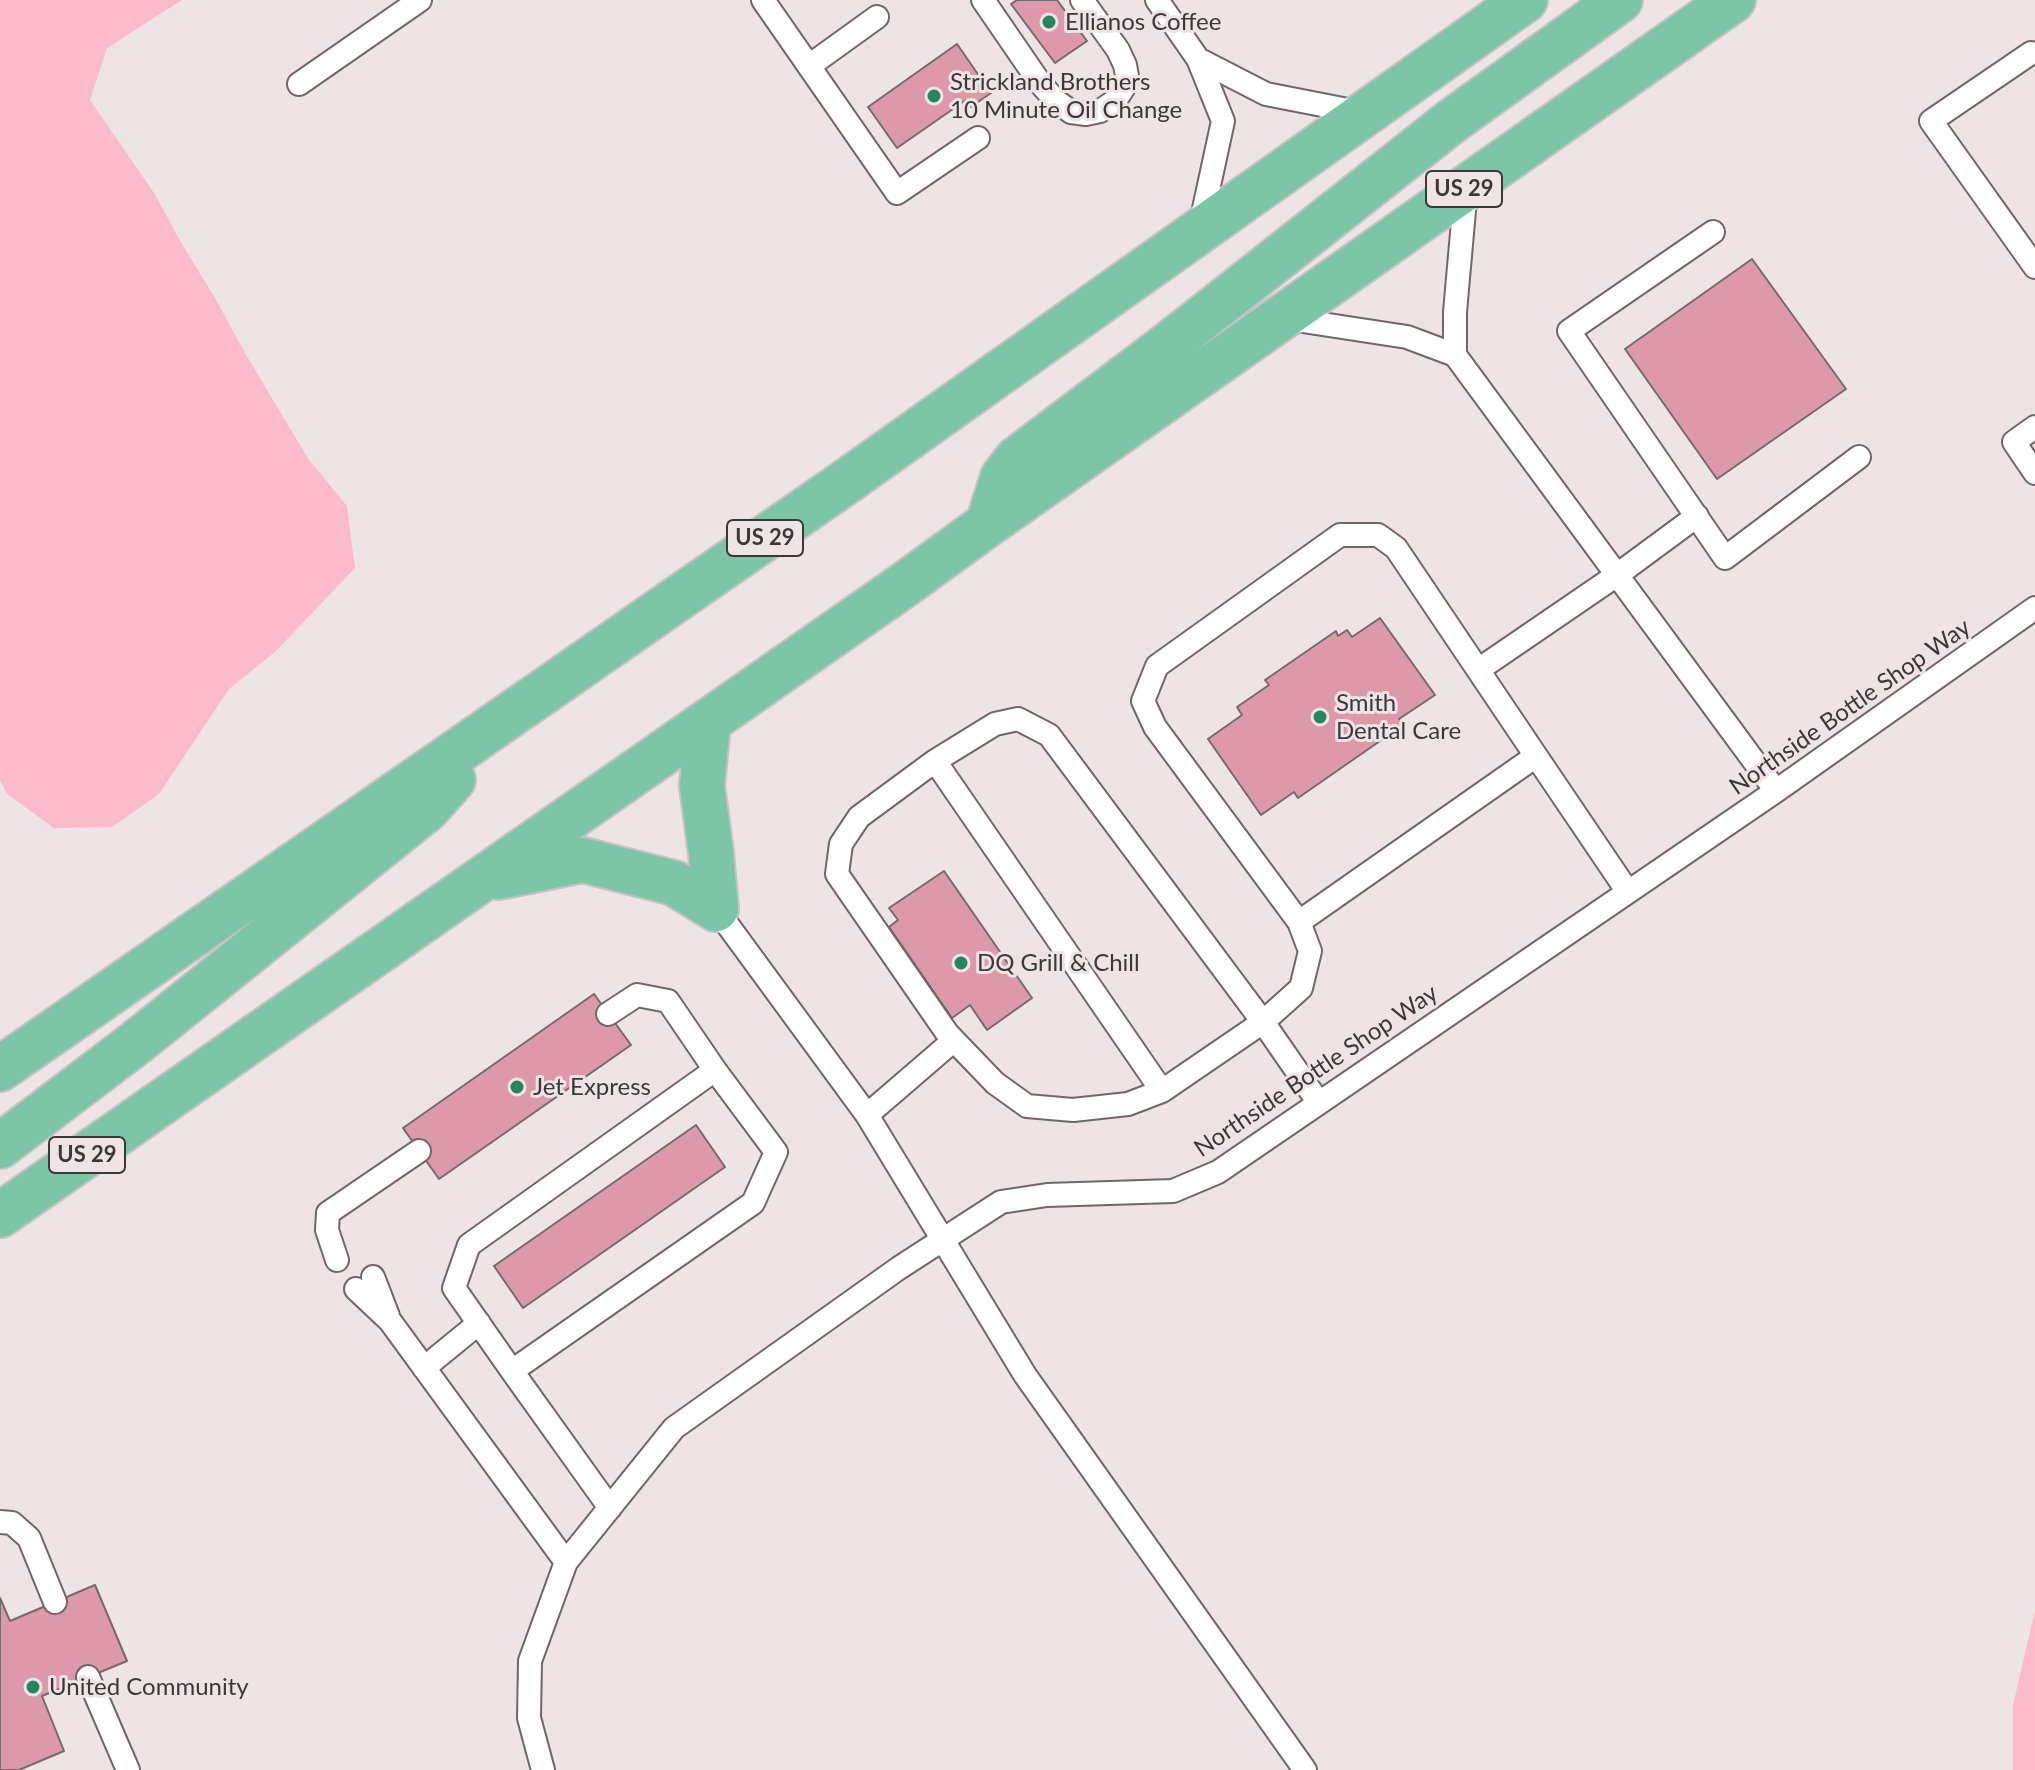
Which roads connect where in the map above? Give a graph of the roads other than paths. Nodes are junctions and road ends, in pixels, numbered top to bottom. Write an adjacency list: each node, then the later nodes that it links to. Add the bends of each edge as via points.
1 (420, 0): 13 (lane)
2 (763, 0): 12 (lane)
3 (983, 0): 4 (lane, via 1055,100 1071,112 1086,114 1115,101 1127,76 1118,50)
4 (1082, 0)
5 (1157, 0): 11 (lane)
6 (1525, 0): 14 (main road, US 29)
7 (1620, 0): 26 (main road, via 1452,121 1017,459 1003,477)
8 (1733, 0): 16 (main road, US 29)
9 (877, 17): 12 (lane)
10 (2034, 54): 19 (lane, via 1931,121)
11 (1198, 59): 14 (lane, via 1266,94); 17 (lane, via 1223,121)
12 (809, 66): 15 (lane, via 897,193)
13 (299, 84)
14 (1365, 113): 17 (main road, US 29)
15 (978, 138)
16 (1466, 188): 20 (main road, US 29); 21 (lane)
17 (1199, 231): 30 (main road, US 29)
18 (1713, 232): 25 (lane, via 1569,331)
19 (2035, 267)
20 (1282, 318): 21 (lane, via 1407,337); 26 (main road, US 29)
21 (1455, 355): 27 (lane)
22 (2035, 427): 24 (lane, via 2014,442)
23 (1859, 457): 25 (lane, via 1725,558)
24 (2035, 473)
25 (1697, 516): 27 (lane)
26 (988, 524): 31 (main road, US 29)
27 (1617, 575): 29 (lane); 34 (lane)
28 (2035, 608): 34 (lane, Northside Bottle Shop Way)
29 (1478, 670): 32 (lane); 38 (lane, via 1396,548 1378,535 1340,535 1157,666 1143,701 1155,727)
30 (523, 705): 42 (main road, US 29); 47 (main road, via 427,809)
31 (708, 722): 35 (main road, US 29); 37 (main road, via 702,786)
32 (1536, 756): 36 (lane); 38 (lane)
33 (935, 761): 40 (lane, via 995,724 1018,719 1049,735); 41 (lane, via 859,817 841,844 837,874); 44 (lane)
34 (1776, 791): 36 (lane, Northside Bottle Shop Way)
35 (481, 880): 37 (main road, via 583,860 674,883); 49 (main road, US 29)
36 (1628, 892): 45 (lane, Northside Bottle Shop Way)
37 (716, 909): 46 (lane)
38 (1299, 922): 40 (lane, via 1310,951 1301,988)
39 (608, 1014): 43 (lane, via 637,995 668,1001)
40 (1263, 1022): 44 (lane); 45 (lane)
41 (953, 1041): 44 (lane, via 1027,1106 1073,1110 1128,1104); 46 (lane)
42 (0, 1069)
43 (715, 1070): 53 (lane, via 469,1245 454,1288); 55 (lane, via 776,1152 753,1203)
44 (1162, 1091)
45 (1319, 1103): 50 (lane, Northside Bottle Shop Way, via 1218,1172 1173,1191 1047,1195 1001,1202)
46 (867, 1115): 50 (lane)
47 (0, 1146)
48 (419, 1151): 51 (lane, via 328,1213 327,1230)
49 (0, 1215)
50 (943, 1240): 56 (lane, Northside Bottle Shop Way, via 674,1428); 63 (lane, via 1025,1375)
51 (345, 1254)
52 (365, 1283): 54 (lane)
53 (479, 1323): 54 (lane); 55 (lane)
54 (424, 1368): 58 (lane)
55 (512, 1371): 56 (lane)
56 (610, 1508): 58 (lane, Northside Bottle Shop Way)
57 (0, 1522): 59 (lane, via 12,1523 29,1538)
58 (566, 1562): 62 (lane, Northside Bottle Shop Way, via 530,1661 529,1718)
59 (55, 1602)
60 (88, 1677): 61 (lane)
61 (128, 1770)
62 (543, 1770)
63 (1305, 1770)

